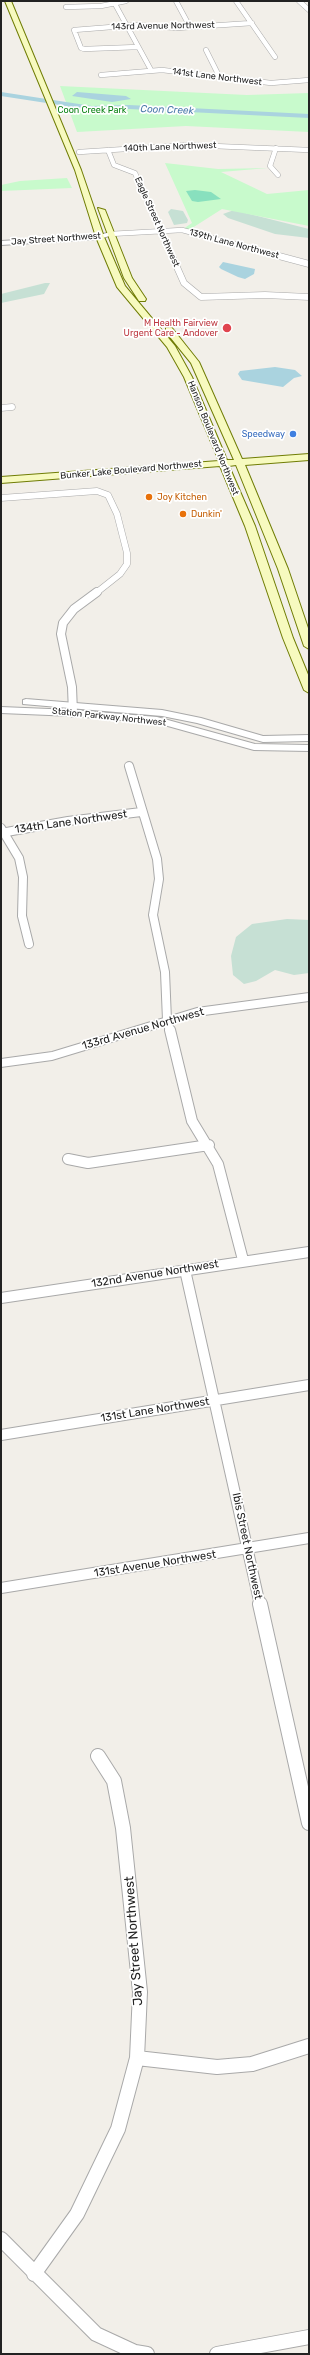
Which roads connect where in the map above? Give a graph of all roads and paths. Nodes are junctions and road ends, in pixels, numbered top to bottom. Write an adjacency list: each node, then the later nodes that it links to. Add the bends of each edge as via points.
1 (8, 1): 20 (main road, Hanson Boulevard Northwest)
2 (126, 1): 6 (street)
3 (176, 1): 11 (street)
4 (236, 1): 9 (street)
5 (299, 1): 8 (street)
6 (115, 4): 7 (street); 10 (street)
7 (66, 7)
8 (308, 7)
9 (252, 23): 11 (street, 143rd Avenue Northwest); 15 (street)
10 (126, 26): 11 (street, 143rd Avenue Northwest); 12 (street); 12 (street, 143rd Avenue Northwest, via 74,30 81,48)
11 (190, 27)
12 (138, 48): 16 (street)
13 (206, 50): 18 (street)
14 (37, 51): 20 (main road, Hanson Boulevard Northwest)
15 (275, 58)
16 (151, 70): 17 (street, 141st Lane Northwest); 18 (street, 141st Lane Northwest)
17 (102, 75)
18 (219, 76): 19 (street, 141st Lane Northwest, via 272,83)
19 (309, 80)
20 (51, 95): 21 (main road, Hanson Boulevard Northwest)
21 (56, 108): 25 (main road, Hanson Boulevard Northwest); 31 (main road, Hanson Boulevard Northwest)
22 (276, 148): 23 (street, 140th Lane Northwest, via 196,145); 24 (street, 140th Lane Northwest); 27 (street, via 270,166)
23 (108, 150): 25 (street, 140th Lane Northwest); 29 (street, Eagle Street Northwest, via 114,165 135,173)
24 (309, 150)
25 (79, 152): 26 (main road, Hanson Boulevard Northwest)
26 (82, 159)
27 (278, 175)
28 (98, 202): 30 (main road, Hanson Boulevard Northwest)
29 (161, 230): 30 (street, 139th Lane Northwest); 33 (street, 139th Lane Northwest, via 196,233); 34 (street, Eagle Street Northwest, via 184,284 204,298 265,294)
30 (110, 234): 31 (street, Jay Street Northwest); 39 (main road, Hanson Boulevard Northwest, via 134,288 195,362)
31 (97, 235): 32 (street, Jay Street Northwest); 40 (main road, Hanson Boulevard Northwest, via 121,287 177,356)
32 (1, 242)
33 (309, 264)
34 (309, 297)
35 (12, 407): 36 (street)
36 (1, 408)
37 (309, 457): 39 (main road, Bunker Lake Boulevard Northwest)
38 (309, 464): 39 (main road, Bunker Lake Boulevard Northwest)
39 (240, 465): 40 (main road, Bunker Lake Boulevard Northwest); 44 (main road, Hanson Boulevard Northwest, via 283,569)
40 (224, 466): 41 (main road, Bunker Lake Boulevard Northwest); 42 (main road, Bunker Lake Boulevard Northwest); 45 (main road, Hanson Boulevard Northwest, via 250,526 288,638)
41 (1, 479)
42 (1, 488)
43 (1, 498): 47 (street, via 97,491 108,495 117,514 127,553 127,564 120,574 74,609 63,623 61,634 72,687)
44 (309, 646)
45 (309, 690)
46 (1, 702): 47 (street, Station Parkway Northwest)
47 (73, 709): 48 (street, Station Parkway Northwest); 49 (street, Station Parkway Northwest, via 178,715 263,739); 50 (street, Station Parkway Northwest, via 157,720 254,747)
48 (1, 710)
49 (309, 738)
50 (309, 748)
51 (129, 766): 52 (street)
52 (141, 812): 53 (street, 134th Lane Northwest); 56 (street, via 157,859 159,879 153,915 165,972)
53 (2, 831): 54 (street, via 18,858 23,877 22,916)
54 (29, 944)
55 (309, 997): 56 (street, 133rd Avenue Northwest, via 197,1012)
56 (167, 1020): 57 (street, 133rd Avenue Northwest, via 52,1056); 58 (street, via 192,1121)
57 (1, 1063)
58 (209, 1145): 59 (street, via 88,1164); 61 (street, via 218,1164)
59 (68, 1159)
60 (309, 1252): 61 (street, 132nd Avenue Northwest)
61 (244, 1260): 62 (street, 132nd Avenue Northwest)
62 (185, 1270): 63 (street, 132nd Avenue Northwest); 65 (street, Ibis Street Northwest)
63 (1, 1298)
64 (309, 1385): 65 (street, 131st Lane Northwest)
65 (215, 1401): 66 (street, 131st Lane Northwest); 68 (street, Ibis Street Northwest)
66 (1, 1435)
67 (309, 1538): 68 (street, 131st Avenue Northwest)
68 (248, 1548): 69 (street, 131st Avenue Northwest); 71 (street, Ibis Street Northwest)
69 (1, 1588)
70 (98, 1756): 73 (street, Jay Street Northwest, via 114,1781 123,1828 140,1992)
71 (309, 1823)
72 (309, 2046): 73 (street, via 252,2064 217,2067)
73 (137, 2058): 75 (street, Jay Street Northwest, via 118,2129 77,2214)
74 (1, 2239): 75 (street)
75 (34, 2274): 77 (street, via 96,2334 135,2352)
76 (309, 2337): 78 (street)
77 (147, 2354)
78 (217, 2354)

